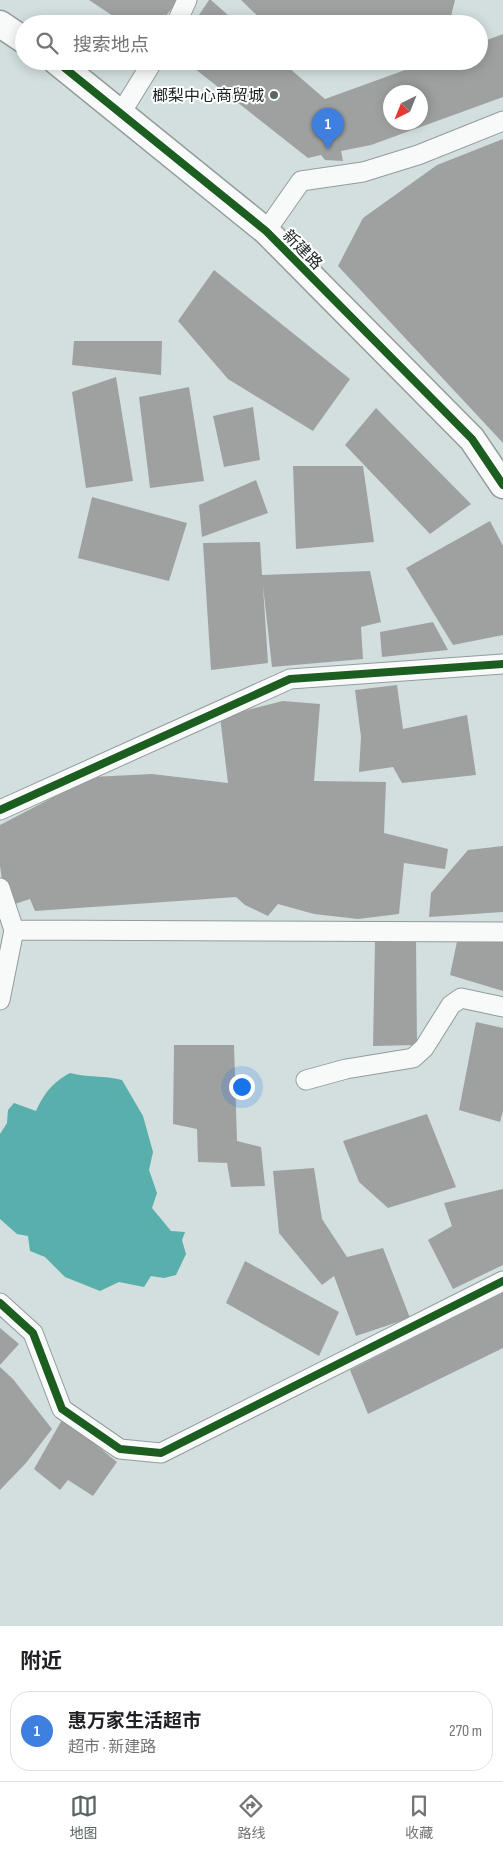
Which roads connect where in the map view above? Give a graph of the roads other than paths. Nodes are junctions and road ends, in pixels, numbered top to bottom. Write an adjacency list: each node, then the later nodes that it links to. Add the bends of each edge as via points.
1 (187, 0): 2 (street)
2 (180, 15)
3 (0, 24): 4 (street)
4 (15, 34)
5 (67, 70): 7 (street, 新建路)
6 (147, 70): 7 (street)
7 (121, 113): 9 (street, 新建路)
8 (503, 121): 9 (street, via 418,155 364,172 302,181)
9 (266, 232): 10 (street, 新建路, via 472,440)
10 (503, 485)
11 (503, 664): 12 (street, via 290,679)
12 (0, 810)
13 (0, 888): 14 (street)
14 (14, 930): 15 (street); 16 (street)
15 (503, 932)
16 (0, 1000)
17 (503, 1007): 18 (street, via 461,998 450,1005 424,1048 413,1058 346,1069)
18 (306, 1080)
19 (503, 1281): 20 (street, via 160,1453 120,1449 62,1409 33,1333)
20 (0, 1303)

